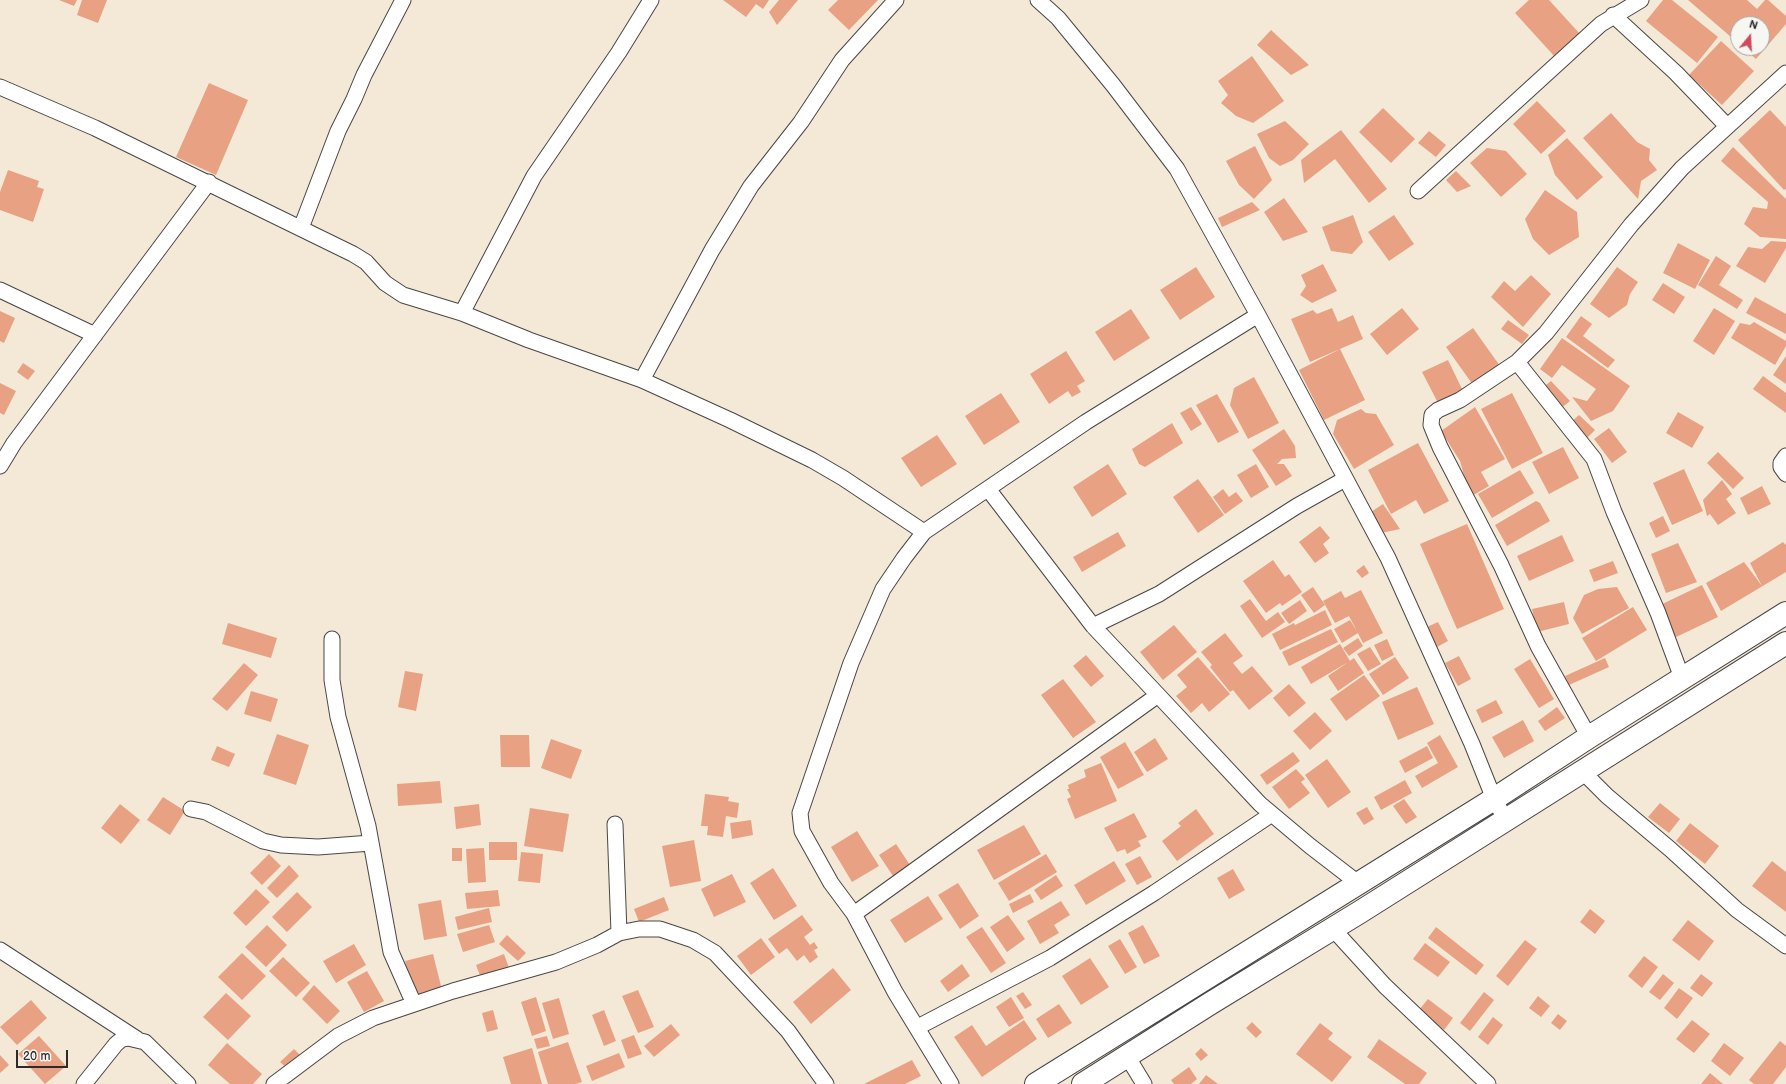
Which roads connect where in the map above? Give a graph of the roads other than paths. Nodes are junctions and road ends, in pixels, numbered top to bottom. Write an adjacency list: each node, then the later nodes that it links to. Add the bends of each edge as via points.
1 (403, 0): 12 (street, via 338,131)
2 (651, 0): 14 (street, via 619,52 534,176)
3 (896, 0): 18 (street, via 842,60 801,122 750,186 712,250)
4 (1038, 0): 15 (street, via 1058,18 1177,170)
5 (1641, 0): 6 (street)
6 (1613, 15): 9 (street, via 1676,73); 11 (street, via 1572,49)
7 (1786, 73): 9 (street)
8 (0, 87): 10 (street)
9 (1727, 126): 17 (street, via 1682,168 1646,207 1546,333)
10 (209, 182): 12 (street); 16 (street)
11 (1418, 191)
12 (301, 228): 14 (street, via 366,262 385,283 403,295)
13 (0, 290): 16 (street)
14 (462, 313): 18 (street)
15 (1258, 315): 22 (street); 23 (street, via 1086,422)
16 (95, 335): 20 (street, via 14,443)
17 (1517, 362): 29 (street, via 1594,460 1658,613); 31 (street, via 1460,400 1438,410 1432,416 1431,425 1538,646)
18 (642, 380): 24 (street, via 812,460)
19 (1786, 456): 21 (street, via 1781,463)
20 (0, 466)
21 (1786, 474)
22 (1345, 479): 26 (street, via 1297,506 1159,594); 33 (street, via 1388,558 1472,744)
23 (988, 489): 24 (street); 26 (street)
24 (924, 532): 40 (street, via 883,589 852,662 800,813 802,831 831,883)
25 (1786, 613): 29 (main road)
26 (1093, 626): 30 (street)
27 (332, 639): 38 (street, via 332,680 338,717)
28 (1786, 643): 32 (main road)
29 (1682, 678): 31 (main road)
30 (1158, 696): 35 (street); 40 (street)
31 (1589, 737): 33 (main road)
32 (1582, 772): 36 (main road); 43 (street, via 1737,910)
33 (1494, 800): 36 (street); 39 (main road)
34 (191, 809): 38 (street, via 206,812 263,841 281,845 318,847)
35 (1272, 814): 39 (street); 46 (street, via 1154,893 1050,958)
36 (1506, 820): 41 (main road)
37 (616, 824): 42 (street)
38 (371, 843): 45 (street, via 391,952)
39 (1358, 883): 54 (main road)
40 (854, 914): 46 (street, via 895,992)
41 (1333, 929): 48 (main road); 57 (street, via 1384,986)
42 (619, 933): 45 (street, via 556,962); 52 (street, via 639,929 660,929 693,940 715,953 788,1031)
43 (1786, 946)
44 (0, 950): 47 (street)
45 (414, 1004): 51 (street, via 373,1018 338,1036)
46 (918, 1027): 53 (street)
47 (137, 1039): 49 (street, via 122,1039 116,1044); 50 (street, via 146,1042)
48 (1127, 1056): 55 (main road); 56 (street)
49 (84, 1084)
50 (188, 1084)
51 (274, 1084)
52 (826, 1084)
53 (951, 1084)
54 (1036, 1084)
55 (1083, 1084)
56 (1144, 1084)
57 (1488, 1084)

